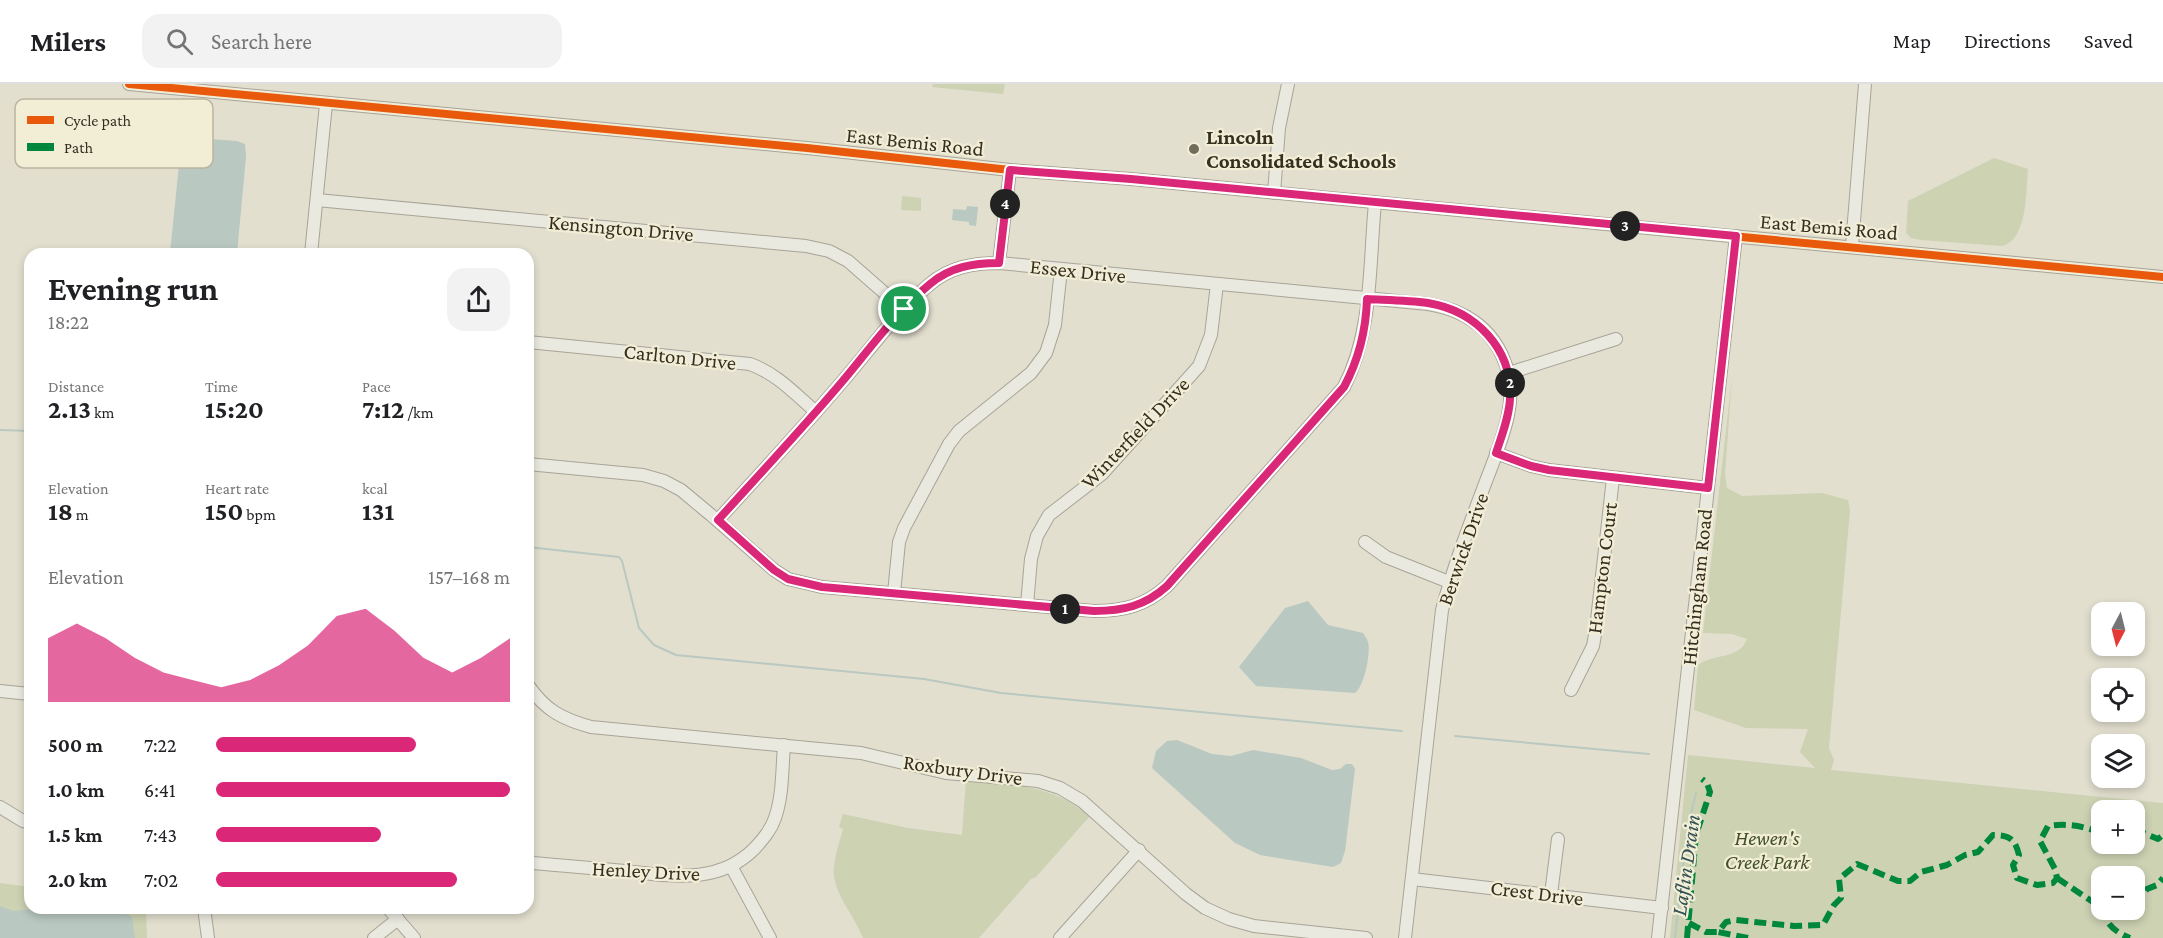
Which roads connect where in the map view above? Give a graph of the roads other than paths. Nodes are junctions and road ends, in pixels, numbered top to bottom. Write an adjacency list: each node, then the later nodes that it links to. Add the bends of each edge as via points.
1 (129, 84): 4 (street, East Bemis Road)
2 (1288, 84): 8 (street, via 1279,128)
3 (1865, 84): 12 (street)
4 (193, 87): 5 (street, East Bemis Road)
5 (212, 88): 6 (street, East Bemis Road)
6 (327, 104): 7 (street, East Bemis Road); 9 (street)
7 (1010, 170): 8 (street, East Bemis Road); 14 (street)
8 (1274, 193): 10 (street, East Bemis Road)
9 (317, 200): 13 (street); 19 (street, Kensington Drive, via 806,246 829,251 848,261)
10 (1375, 202): 11 (street, East Bemis Road); 18 (street)
11 (1736, 236): 12 (street, East Bemis Road); 27 (street, Hitchingham Road)
12 (1852, 246): 16 (street, East Bemis Road)
13 (312, 248)
14 (999, 263): 15 (street, Essex Drive); 19 (street, Essex Drive, via 958,267 931,283)
15 (1061, 269): 17 (street, Essex Drive); 31 (street, via 1055,325 1046,352 1031,373 959,431 949,444 904,528)
16 (2163, 277)
17 (1217, 284): 18 (street, Essex Drive); 32 (street, Winterfield Drive, via 1211,335 1199,366 1102,474 1049,515 1037,536 1031,559)
18 (1367, 299): 22 (street, Berwick Drive, via 1428,303 1461,314 1482,328 1497,346); 32 (street, via 1360,350 1344,387 1154,598 1115,611)
19 (904, 309): 23 (street, Essex Drive)
20 (1616, 339): 22 (street)
21 (534, 343): 23 (street, Carlton Drive, via 750,364 782,381)
22 (1509, 373): 24 (street, Berwick Drive, via 1508,415)
23 (816, 412): 28 (street, Essex Drive)
24 (1496, 453): 26 (street, via 1549,470); 30 (street, Berwick Drive)
25 (534, 465): 28 (street, via 654,477 681,490)
26 (1612, 478): 27 (street); 33 (street, Hampton Court, via 1593,646)
27 (1708, 488): 46 (street, Hitchingham Road)
28 (718, 520): 31 (street, via 788,579 822,587)
29 (1365, 542): 30 (street, via 1386,557)
30 (1449, 582): 44 (street, Berwick Drive, via 1442,610)
31 (894, 593): 32 (street)
32 (1027, 605)
33 (1571, 690)
34 (0, 691): 35 (street)
35 (24, 693)
36 (534, 694): 37 (street, Roxbury Drive, via 553,712 591,727)
37 (784, 745): 41 (street, Roxbury Drive, via 861,753 946,772 1038,781 1082,801); 43 (street, Henley Drive, via 774,820 759,844)
38 (0, 807): 39 (street)
39 (24, 821)
40 (1558, 839): 45 (street)
41 (1139, 850): 54 (street); 55 (street, Roxbury Drive, via 1205,908 1229,919 1254,926)
42 (534, 863): 43 (street, Henley Drive, via 685,877)
43 (731, 866): 53 (street)
44 (1412, 879): 45 (street, Crest Drive); 56 (street, Berwick Drive)
45 (1551, 894): 46 (street, Crest Drive)
46 (1662, 908): 57 (street, Hitchingham Road)
47 (205, 914): 50 (street)
48 (393, 914): 49 (street)
49 (398, 919): 51 (street); 52 (street)
50 (208, 938)
51 (374, 938)
52 (414, 938)
53 (770, 938)
54 (1060, 938)
55 (1366, 938)
56 (1405, 938)
57 (1658, 938)

